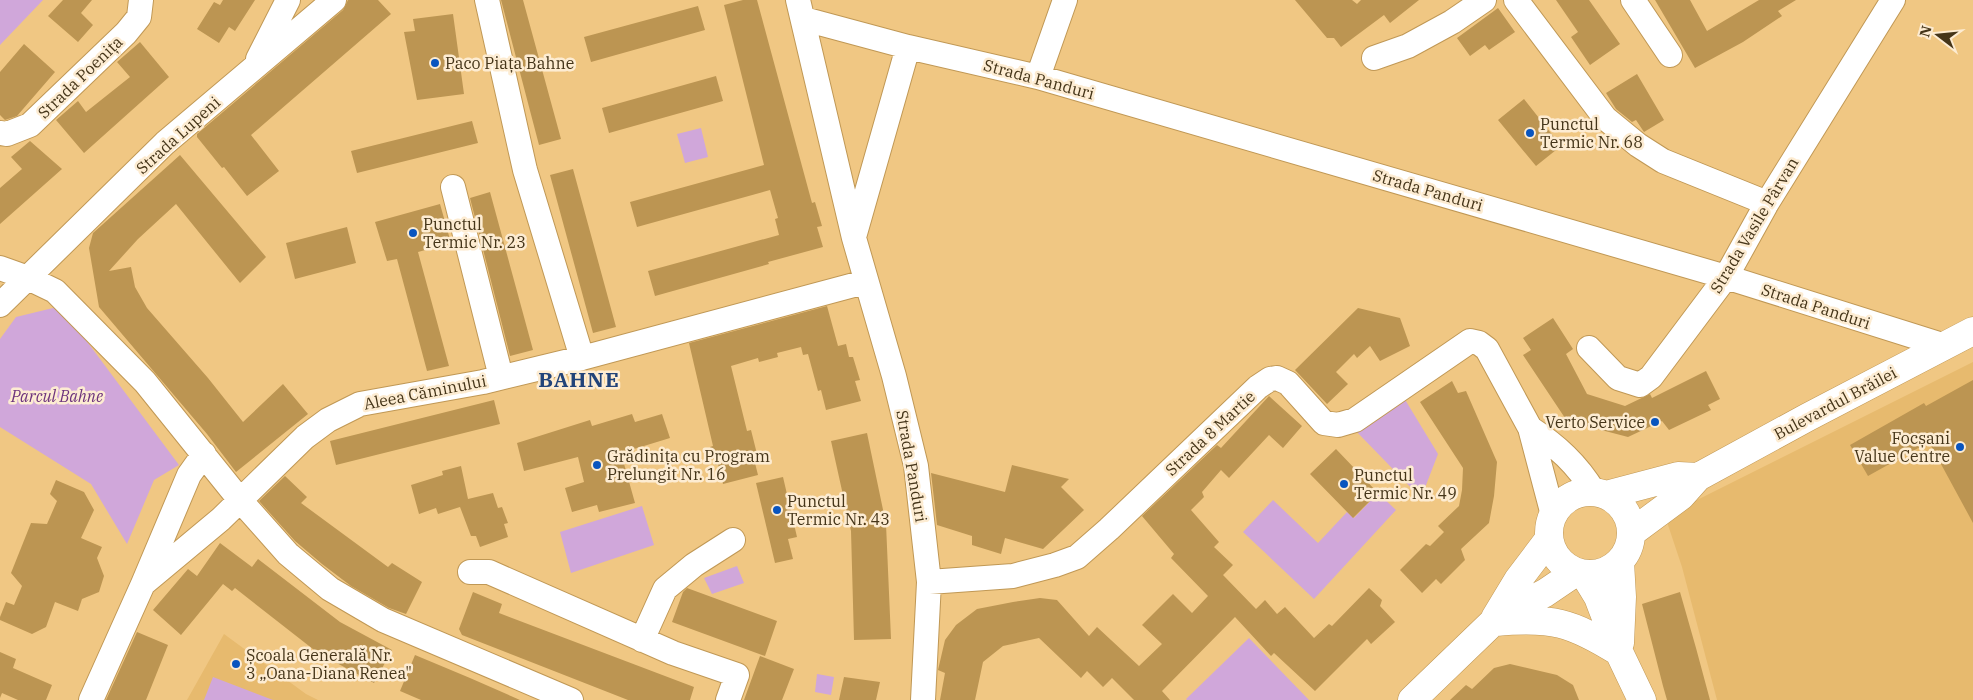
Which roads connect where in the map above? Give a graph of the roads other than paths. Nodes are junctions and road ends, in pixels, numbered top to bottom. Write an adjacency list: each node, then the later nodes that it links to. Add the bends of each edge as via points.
1 (141, 0): 16 (street, Strada Poenița, via 139,17 126,33 30,125 7,134)
2 (288, 0): 14 (street)
3 (334, 0): 14 (street, Strada Lupeni)
4 (487, 0): 28 (street, via 525,170)
5 (1065, 0): 15 (street)
6 (1484, 0): 13 (street, via 1408,46)
7 (1516, 0): 18 (street, via 1605,118 1632,140 1663,161)
8 (1633, 0): 12 (street)
9 (1892, 0): 18 (street, Strada Vasile Pârvan)
10 (801, 10): 11 (street, Strada Panduri); 19 (street, Strada Panduri)
11 (908, 47): 15 (street, Strada Panduri); 19 (street, Strada Panduri)
12 (1670, 55)
13 (1374, 58)
14 (252, 70): 22 (street, Strada Lupeni, via 165,143)
15 (1038, 76): 21 (street, Strada Panduri)
16 (0, 133)
17 (453, 187): 29 (street)
18 (1767, 203): 21 (street, Strada Vasile Pârvan)
19 (854, 238): 23 (street, Strada Panduri)
20 (0, 268): 22 (street)
21 (1726, 277): 26 (street, Strada Panduri); 27 (street, Strada Vasile Pârvan, via 1651,377 1640,385 1618,378)
22 (28, 278): 24 (street, Strada Lupeni); 31 (street, via 55,291 138,375)
23 (865, 282): 28 (street, Aleea Căminului); 41 (street, Strada Panduri, via 894,376 916,466)
24 (0, 305)
25 (1973, 332): 26 (main road, Bulevardul Brăilei)
26 (1944, 346): 32 (main road, Bulevardul Brăilei)
27 (1589, 348)
28 (582, 358): 29 (street, Aleea Căminului)
29 (501, 377): 34 (street, Aleea Căminului, via 360,404 328,420 305,438)
30 (1530, 428): 33 (street, via 1572,460); 35 (street); 41 (street, Strada 8 Martie, via 1493,359 1479,342 1459,347 1355,420 1338,425 1324,422 1288,383 1270,379 1077,557 1013,576)
31 (204, 454): 34 (street); 42 (street, via 188,475)
32 (1698, 477): 33 (main road, Bulevardul Brăilei, via 1678,476); 36 (main road, Bulevardul Brăilei, via 1681,496)
33 (1600, 493): 35 (main road, via 1581,493 1568,498); 36 (main road, via 1620,505 1627,515)
34 (240, 500): 42 (street, Aleea Căminului, via 221,520); 47 (street, via 288,554 330,588 383,620)
35 (1551, 527): 40 (main road, via 1552,550 1568,568); 43 (main road)
36 (1631, 533): 38 (main road, via 1628,548)
37 (733, 540): 44 (street, via 694,565 665,589)
38 (1620, 562): 40 (main road, via 1595,574); 45 (main road, via 1622,622)
39 (470, 572): 44 (street, via 489,572)
40 (1580, 573): 43 (main road); 45 (main road, via 1598,597)
41 (929, 582): 49 (street, Strada Panduri)
42 (143, 584): 46 (street)
43 (1492, 623): 45 (main road, via 1547,621 1581,630); 50 (main road)
44 (642, 640): 48 (street, via 737,675)
45 (1619, 652): 51 (main road)
46 (91, 700)
47 (571, 700)
48 (728, 700)
49 (923, 700)
50 (1412, 700)
51 (1642, 700)

